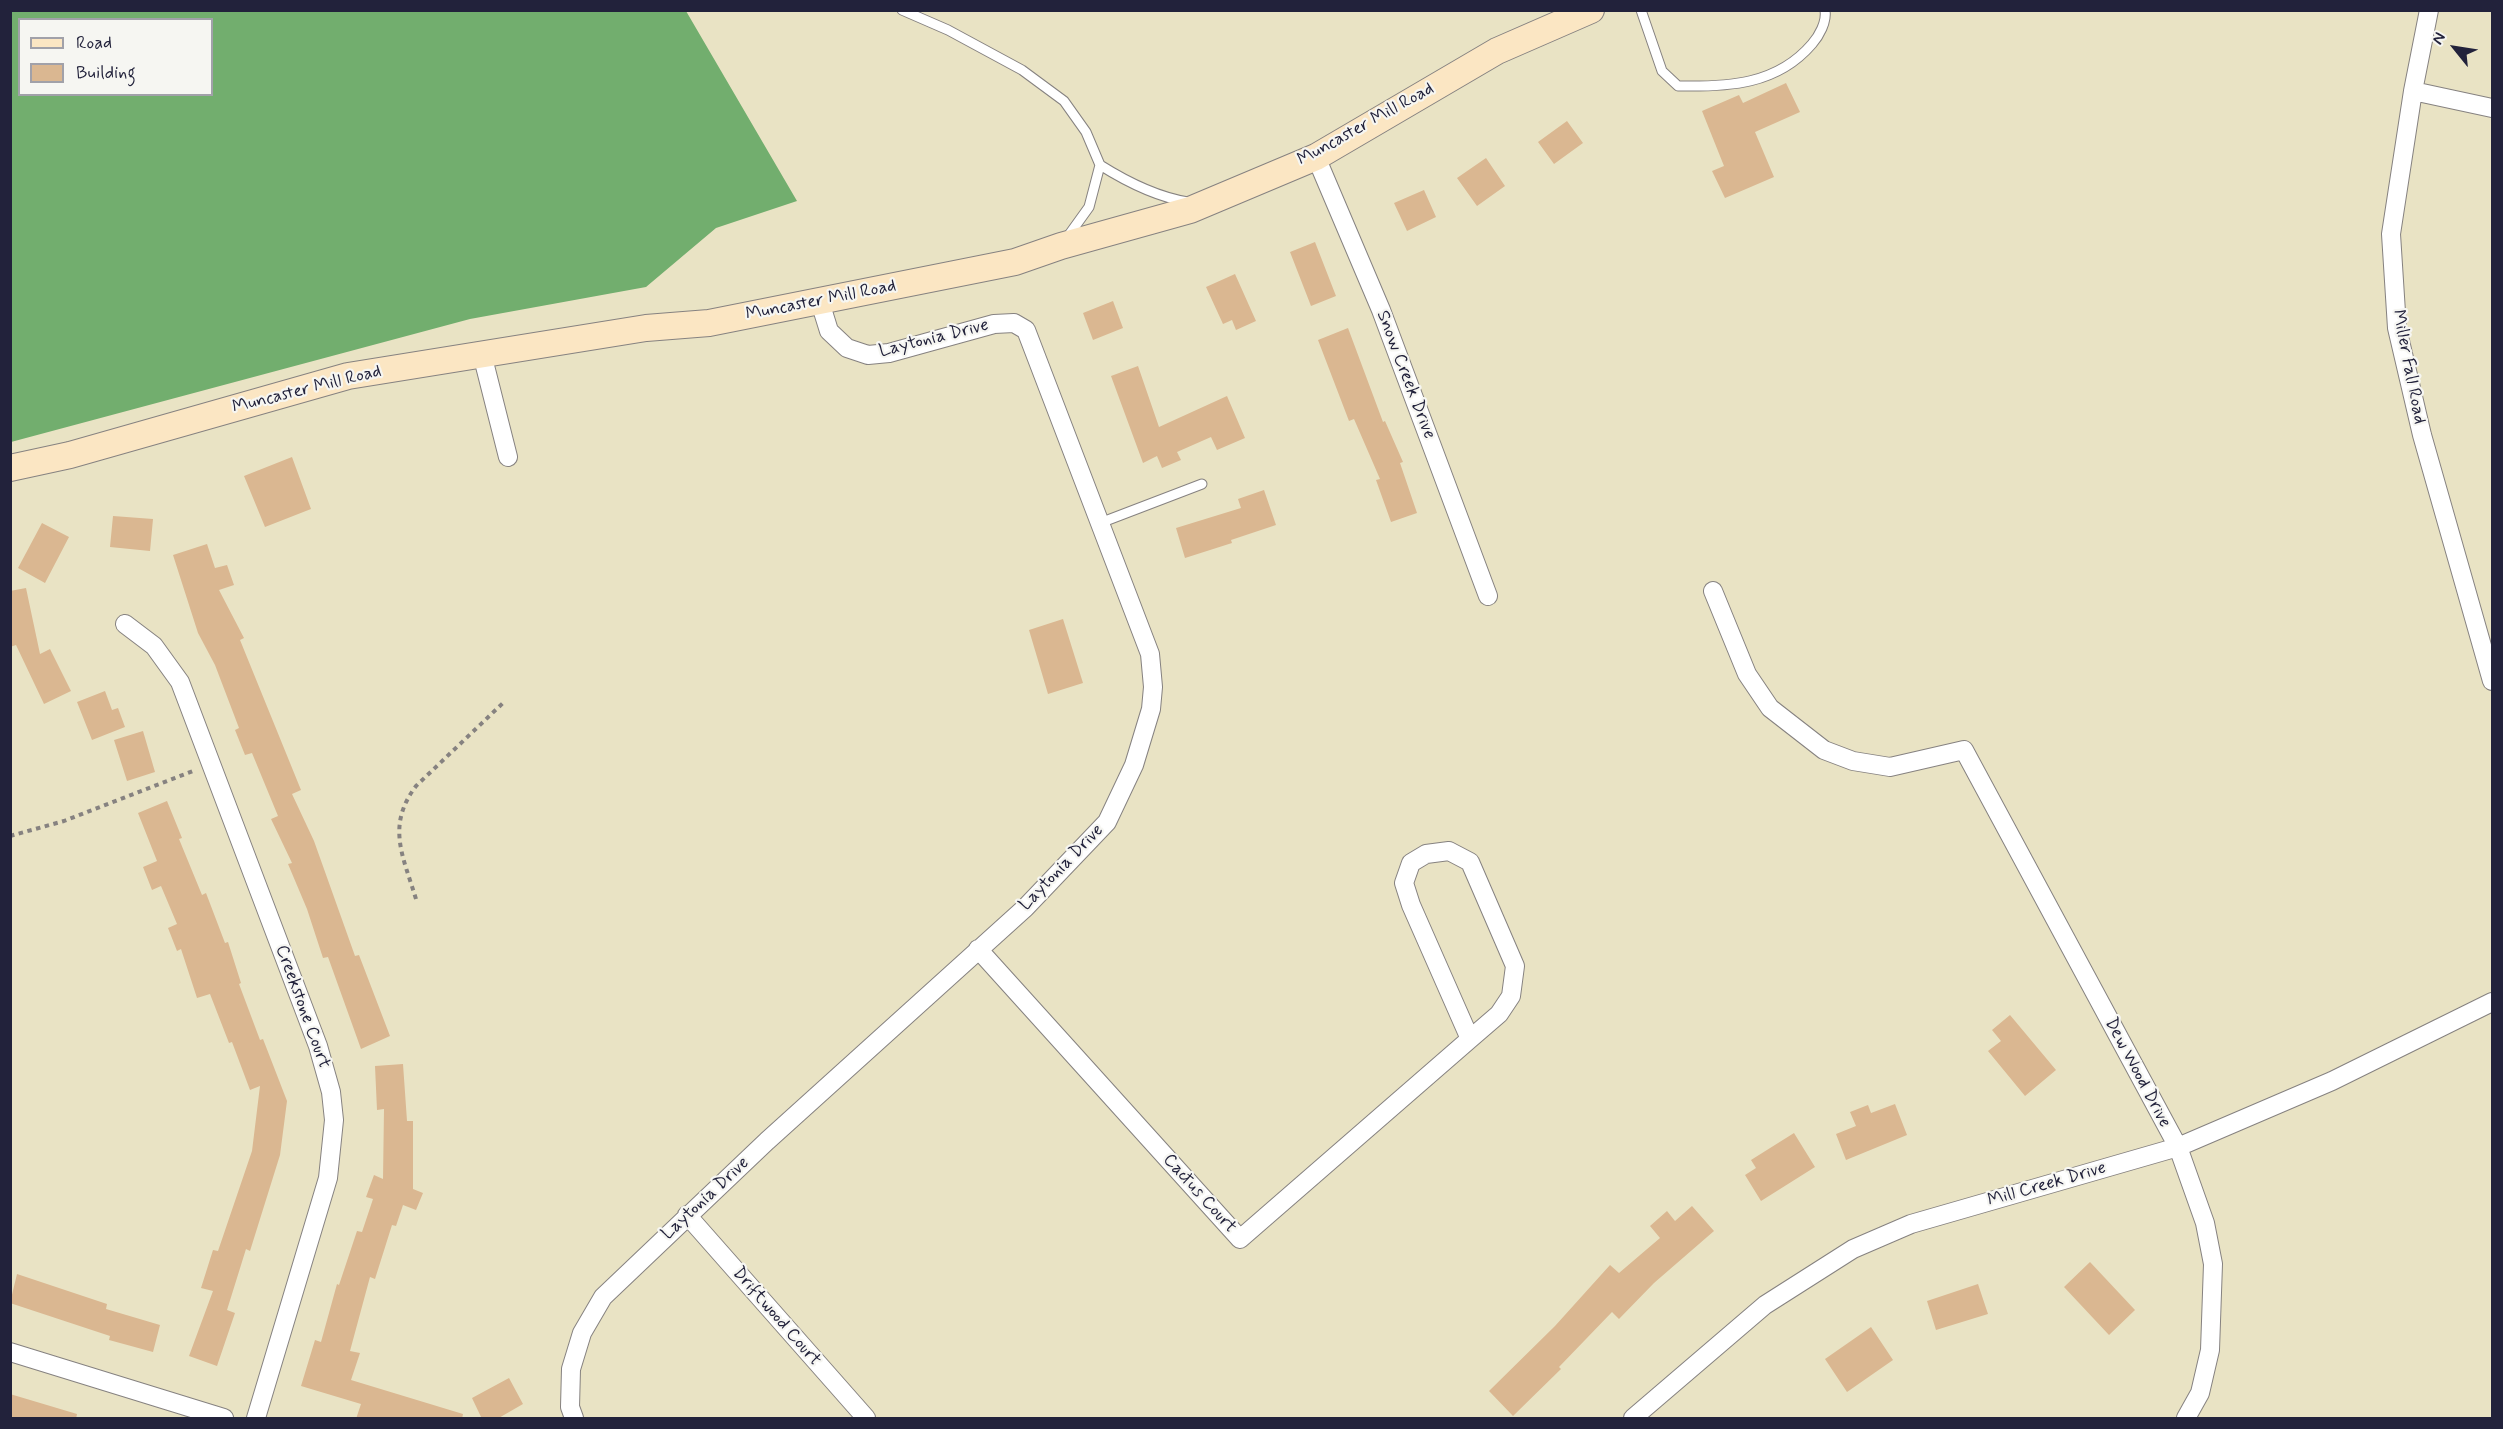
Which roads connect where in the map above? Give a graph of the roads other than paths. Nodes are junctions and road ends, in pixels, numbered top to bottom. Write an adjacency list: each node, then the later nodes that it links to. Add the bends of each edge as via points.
1 (902, 10): 9 (lane, via 1022,69 1064,101 1086,132)
2 (1591, 10): 8 (main road, Muncaster Mill Road, via 1497,51)
3 (1641, 10): 4 (lane, via 1662,71 1678,86 1704,87 1735,85 1780,71 1799,59 1819,36)
4 (1825, 10)
5 (2429, 10): 6 (street, Miller Fall Road)
6 (2413, 92): 7 (street); 21 (street, Miller Fall Road, via 2391,234 2397,328 2422,435)
7 (2493, 108)
8 (1316, 157): 10 (main road, Muncaster Mill Road); 19 (street, Snow Creek Drive, via 1381,310)
9 (1100, 165): 10 (lane, via 1120,178 1173,200); 11 (lane, via 1089,207)
10 (1202, 205): 11 (main road, Muncaster Mill Road)
11 (1061, 246): 12 (main road, Muncaster Mill Road, via 1015,262)
12 (820, 302): 13 (main road, Muncaster Mill Road, via 709,323 646,328); 17 (street, Laytonia Drive, via 829,331 847,348 868,355 889,353 994,324 1014,323 1026,330)
13 (482, 354): 14 (street); 15 (main road, Muncaster Mill Road, via 348,376 70,455)
14 (508, 457)
15 (10, 468)
16 (1202, 484): 17 (lane)
17 (1100, 523): 22 (street, Laytonia Drive, via 1150,654 1153,687 1148,721 1134,765 1107,822 1024,908)
18 (1713, 591): 25 (street, Dew Wood Drive, via 1747,674 1770,708 1824,750 1853,761 1890,767 1964,750)
19 (1488, 596)
20 (125, 624): 29 (street, Creekstone Court, via 154,646 180,682 318,1046 331,1092 334,1120 328,1178)
21 (2493, 681)
22 (978, 949): 24 (street, Cactus Court, via 1240,1239); 26 (street, Laytonia Drive)
23 (2493, 1002): 25 (street, Mill Creek Drive, via 2332,1081)
24 (1470, 1039): 24 (street, Cactus Court, via 1410,905 1404,883 1411,863 1426,854 1449,850 1470,862 1515,966 1511,996 1499,1014)
25 (2178, 1147): 32 (street, Mill Creek Drive, via 1911,1224 1853,1249 1765,1305); 33 (street, Dew Wood Drive, via 2205,1223 2213,1264 2210,1350 2200,1393)
26 (687, 1215): 30 (street, Laytonia Drive, via 603,1297 582,1333 571,1369 570,1407); 31 (street, Driftwood Court)
27 (10, 1352): 28 (street)
28 (224, 1419)
29 (256, 1419)
30 (574, 1419)
31 (866, 1419)
32 (1633, 1419)
33 (2186, 1419)

